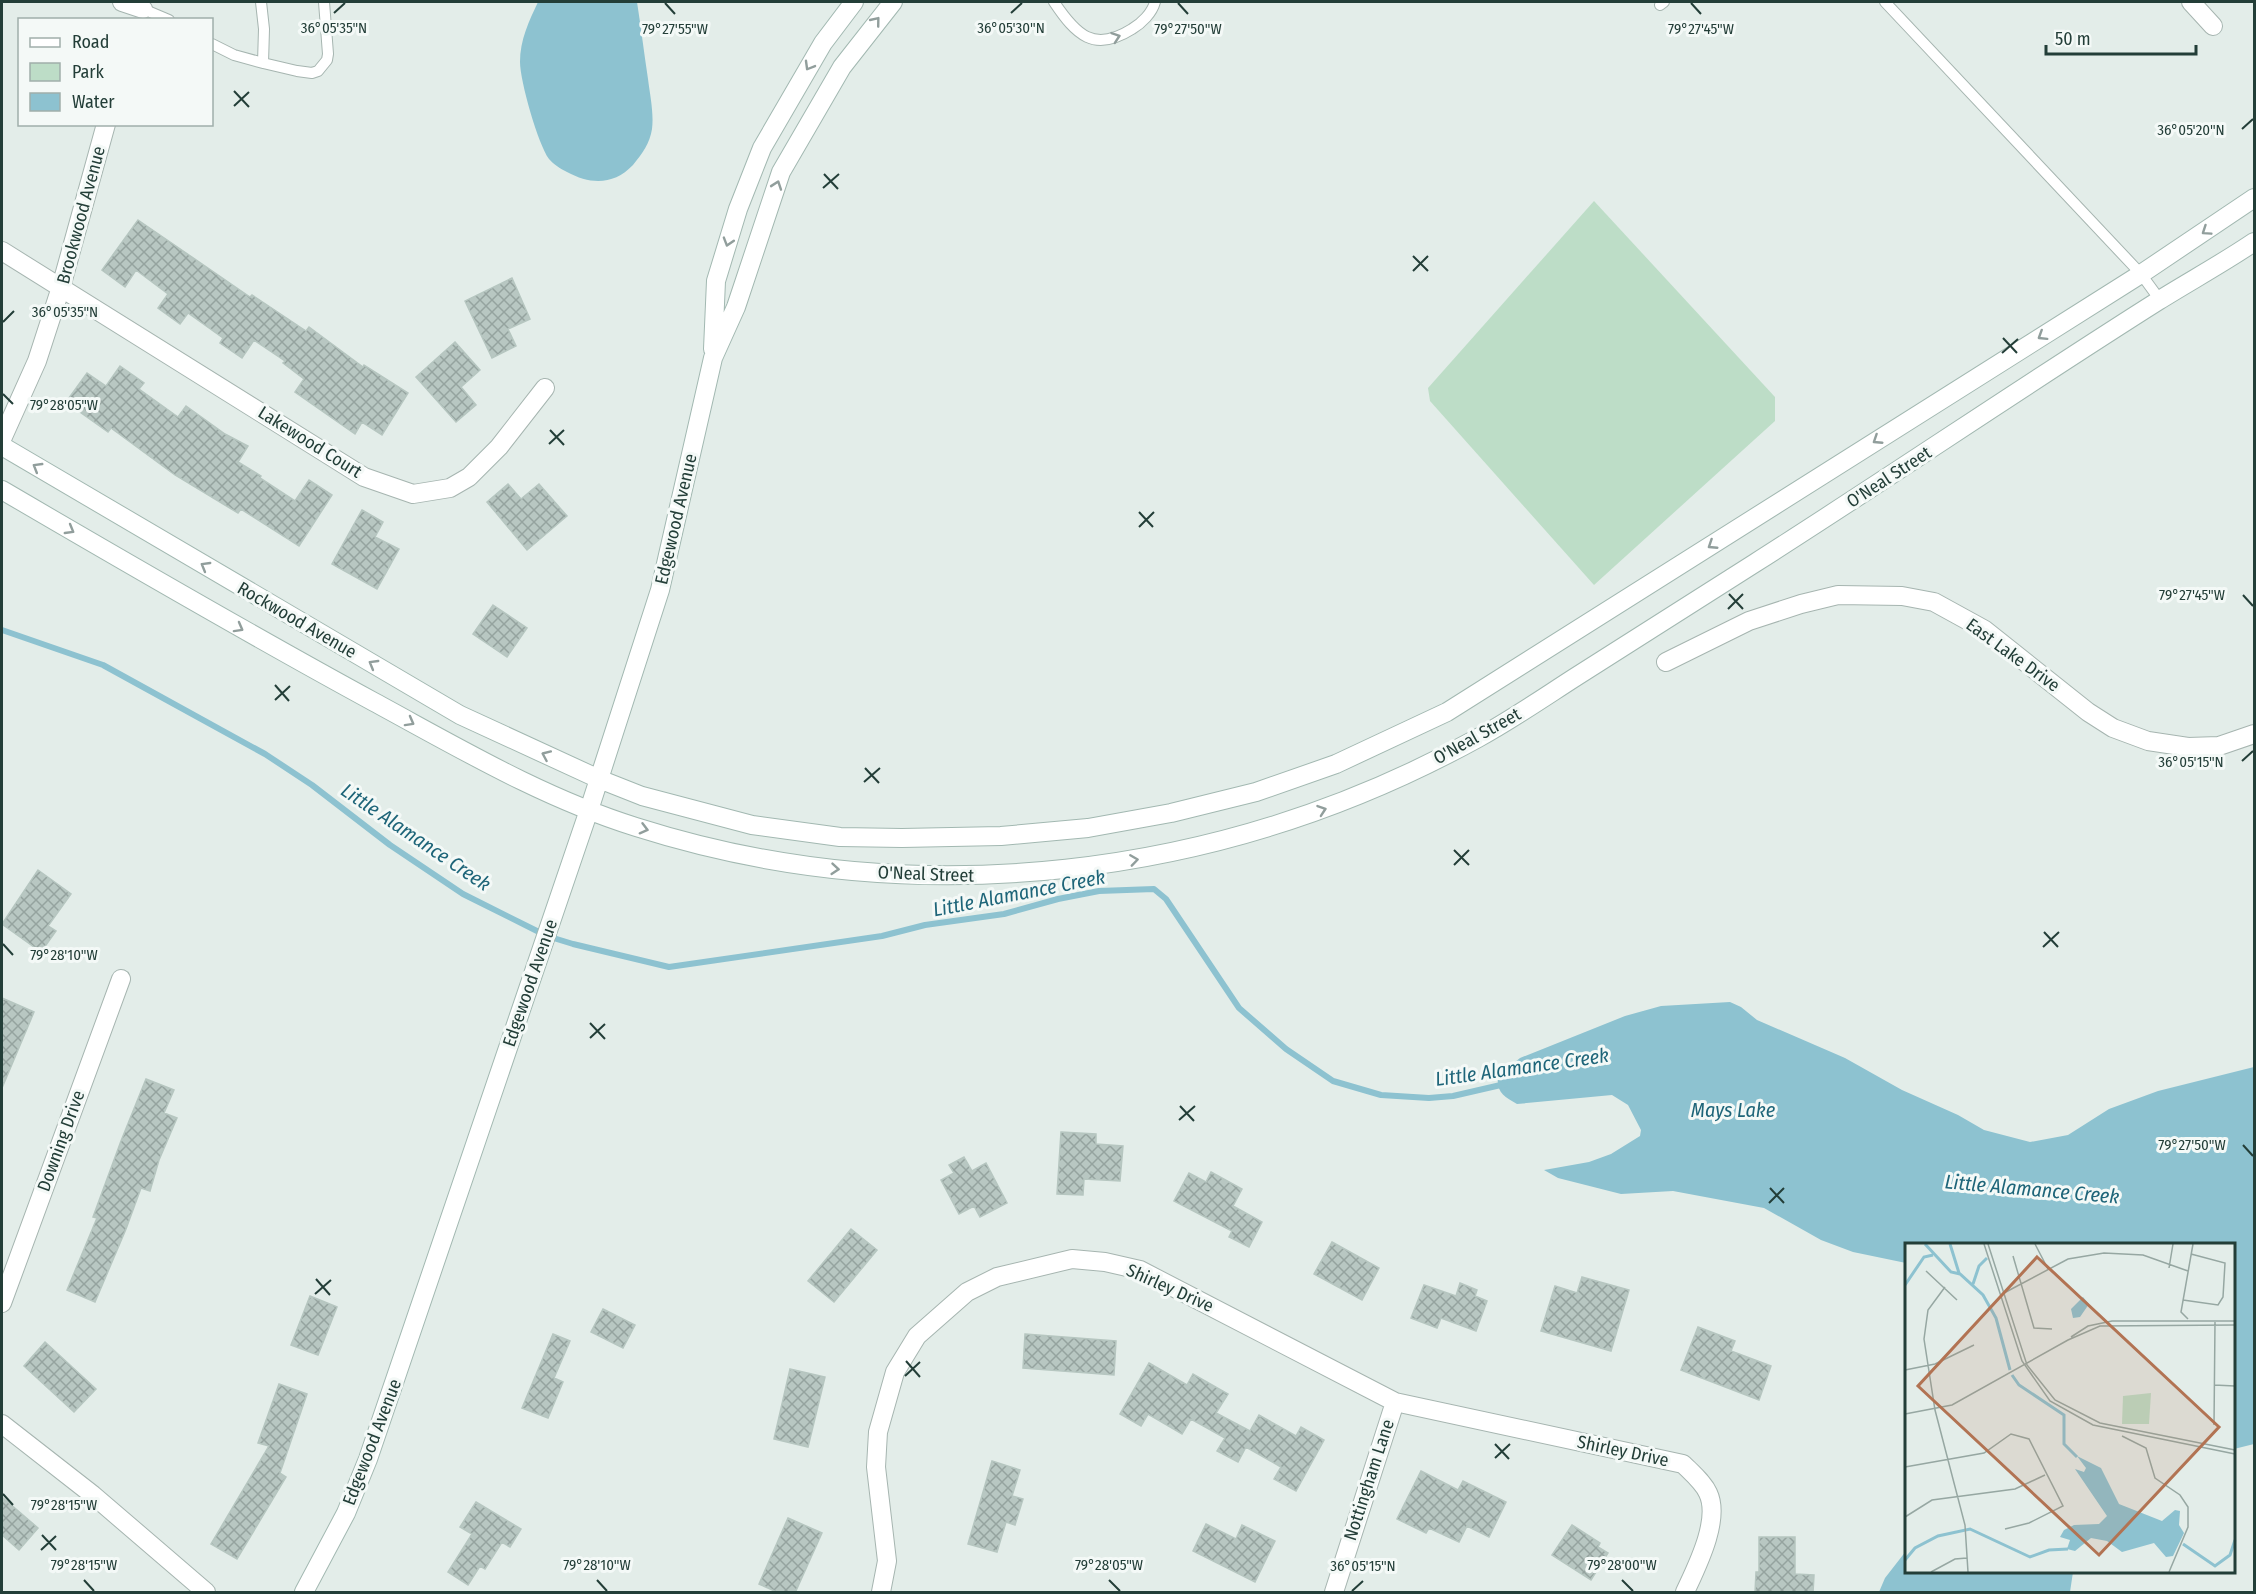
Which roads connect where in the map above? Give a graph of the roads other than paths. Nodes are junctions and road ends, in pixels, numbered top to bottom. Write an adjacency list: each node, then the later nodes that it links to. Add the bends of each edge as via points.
1 (122, 2): 10 (street)
2 (261, 2): 16 (lane)
3 (324, 2): 16 (lane, via 328,54 318,71 297,72)
4 (854, 2): 11 (street, Edgewood Avenue)
5 (892, 2): 14 (street, Edgewood Avenue, one-way to 5)
6 (1054, 2): 7 (lane, one-way to 7, via 1080,32 1096,41 1117,39 1141,24)
7 (1155, 2)
8 (1885, 2): 21 (lane)
9 (2191, 2): 13 (street)
10 (142, 10): 12 (lane)
11 (842, 17): 14 (street); 24 (street, Edgewood Avenue, one-way to 24, via 762,148 738,209 716,281)
12 (164, 18)
13 (2213, 26)
14 (860, 41): 24 (street, Edgewood Avenue, one-way to 14, via 736,306 781,172)
15 (213, 44): 16 (lane)
16 (263, 63)
17 (105, 126): 22 (street, Brookwood Avenue)
18 (2254, 198): 21 (street, O'Neal Street, one-way to 21)
19 (2254, 242): 23 (street, O'Neal Street)
20 (2, 251): 22 (street, Lakewood Court)
21 (2141, 274): 23 (lane); 31 (street, O'Neal Street, one-way to 31, via 1447,712 1336,764 1256,792 1088,828 1001,836 840,837 752,825 642,796)
22 (61, 287): 25 (street, Lakewood Court, via 364,477 413,494 450,488 469,477 499,447); 26 (street, Brookwood Avenue, via 37,361)
23 (2160, 300): 32 (street, O'Neal Street, one-way to 23, via 637,828 735,853 818,867 976,876 1138,860 1281,824 1350,800 1482,736 1878,485)
24 (713, 358): 31 (street, Edgewood Avenue, via 660,590)
25 (545, 388)
26 (2, 438)
27 (2, 446): 31 (street, Rockwood Avenue, one-way to 27, via 460,715)
28 (2, 490): 32 (street, Rockwood Avenue, one-way to 32, via 227,622 483,762)
29 (1666, 662): 30 (street, East Lake Drive, via 1749,621 1801,604 1838,596 1902,596 1934,602 1985,630 2113,728 2148,741 2188,747 2219,746)
30 (2254, 734)
31 (599, 779): 32 (street, Edgewood Avenue)
32 (589, 810): 38 (street, Edgewood Avenue, via 368,1459 346,1513)
33 (121, 979): 34 (street, Downing Drive)
34 (2, 1303)
35 (1395, 1402): 39 (street, Shirley Drive, via 1140,1270 1072,1259 997,1277 967,1292 917,1336 895,1372 878,1432 876,1467 887,1562); 40 (street, Nottingham Lane); 41 (street, Shirley Drive, via 1683,1464 1709,1495 1711,1513 1705,1548)
36 (2, 1424): 37 (street)
37 (206, 1593)
38 (304, 1593)
39 (881, 1593)
40 (1334, 1593)
41 (1685, 1593)

